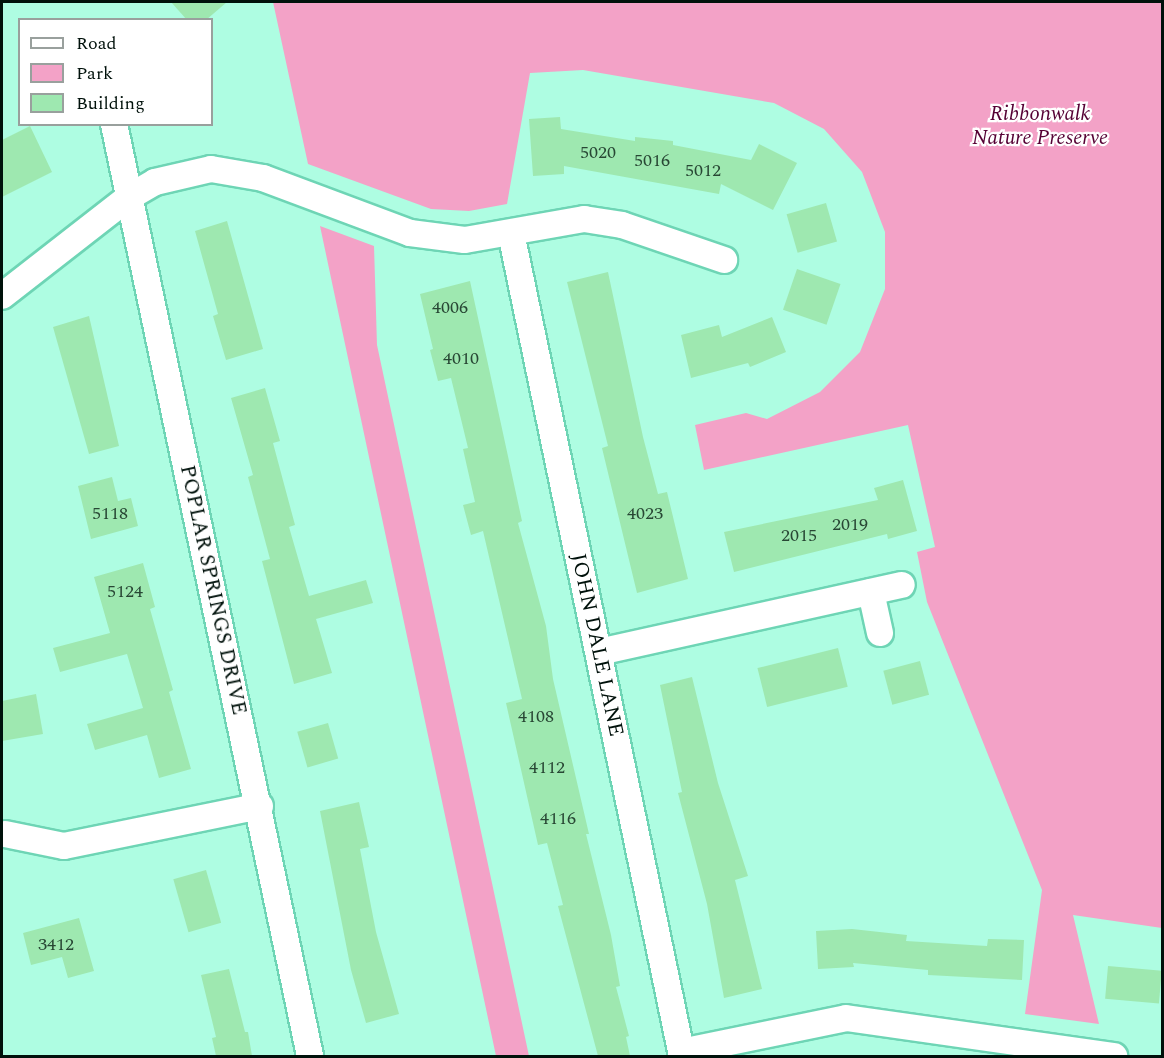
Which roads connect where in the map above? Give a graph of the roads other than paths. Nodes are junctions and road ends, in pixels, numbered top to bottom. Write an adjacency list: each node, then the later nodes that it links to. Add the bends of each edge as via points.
1 (114, 126): 2 (street, POPLAR SPRINGS DRIVE)
2 (129, 197): 3 (street, via 179,174 231,170 263,178 410,233 465,240); 5 (street); 10 (street, POPLAR SPRINGS DRIVE)
3 (511, 233): 4 (street, via 584,219 622,225); 9 (street, JOHN DALE LANE)
4 (724, 260)
5 (2, 296)
6 (902, 585): 7 (street)
7 (871, 592): 8 (street); 9 (street)
8 (880, 633)
9 (599, 652): 12 (street, JOHN DALE LANE)
10 (260, 806): 11 (street, via 64,846); 13 (street, POPLAR SPRINGS DRIVE)
11 (4, 834)
12 (682, 1054): 14 (street, via 846,1018)
13 (310, 1056)
14 (1114, 1056)

